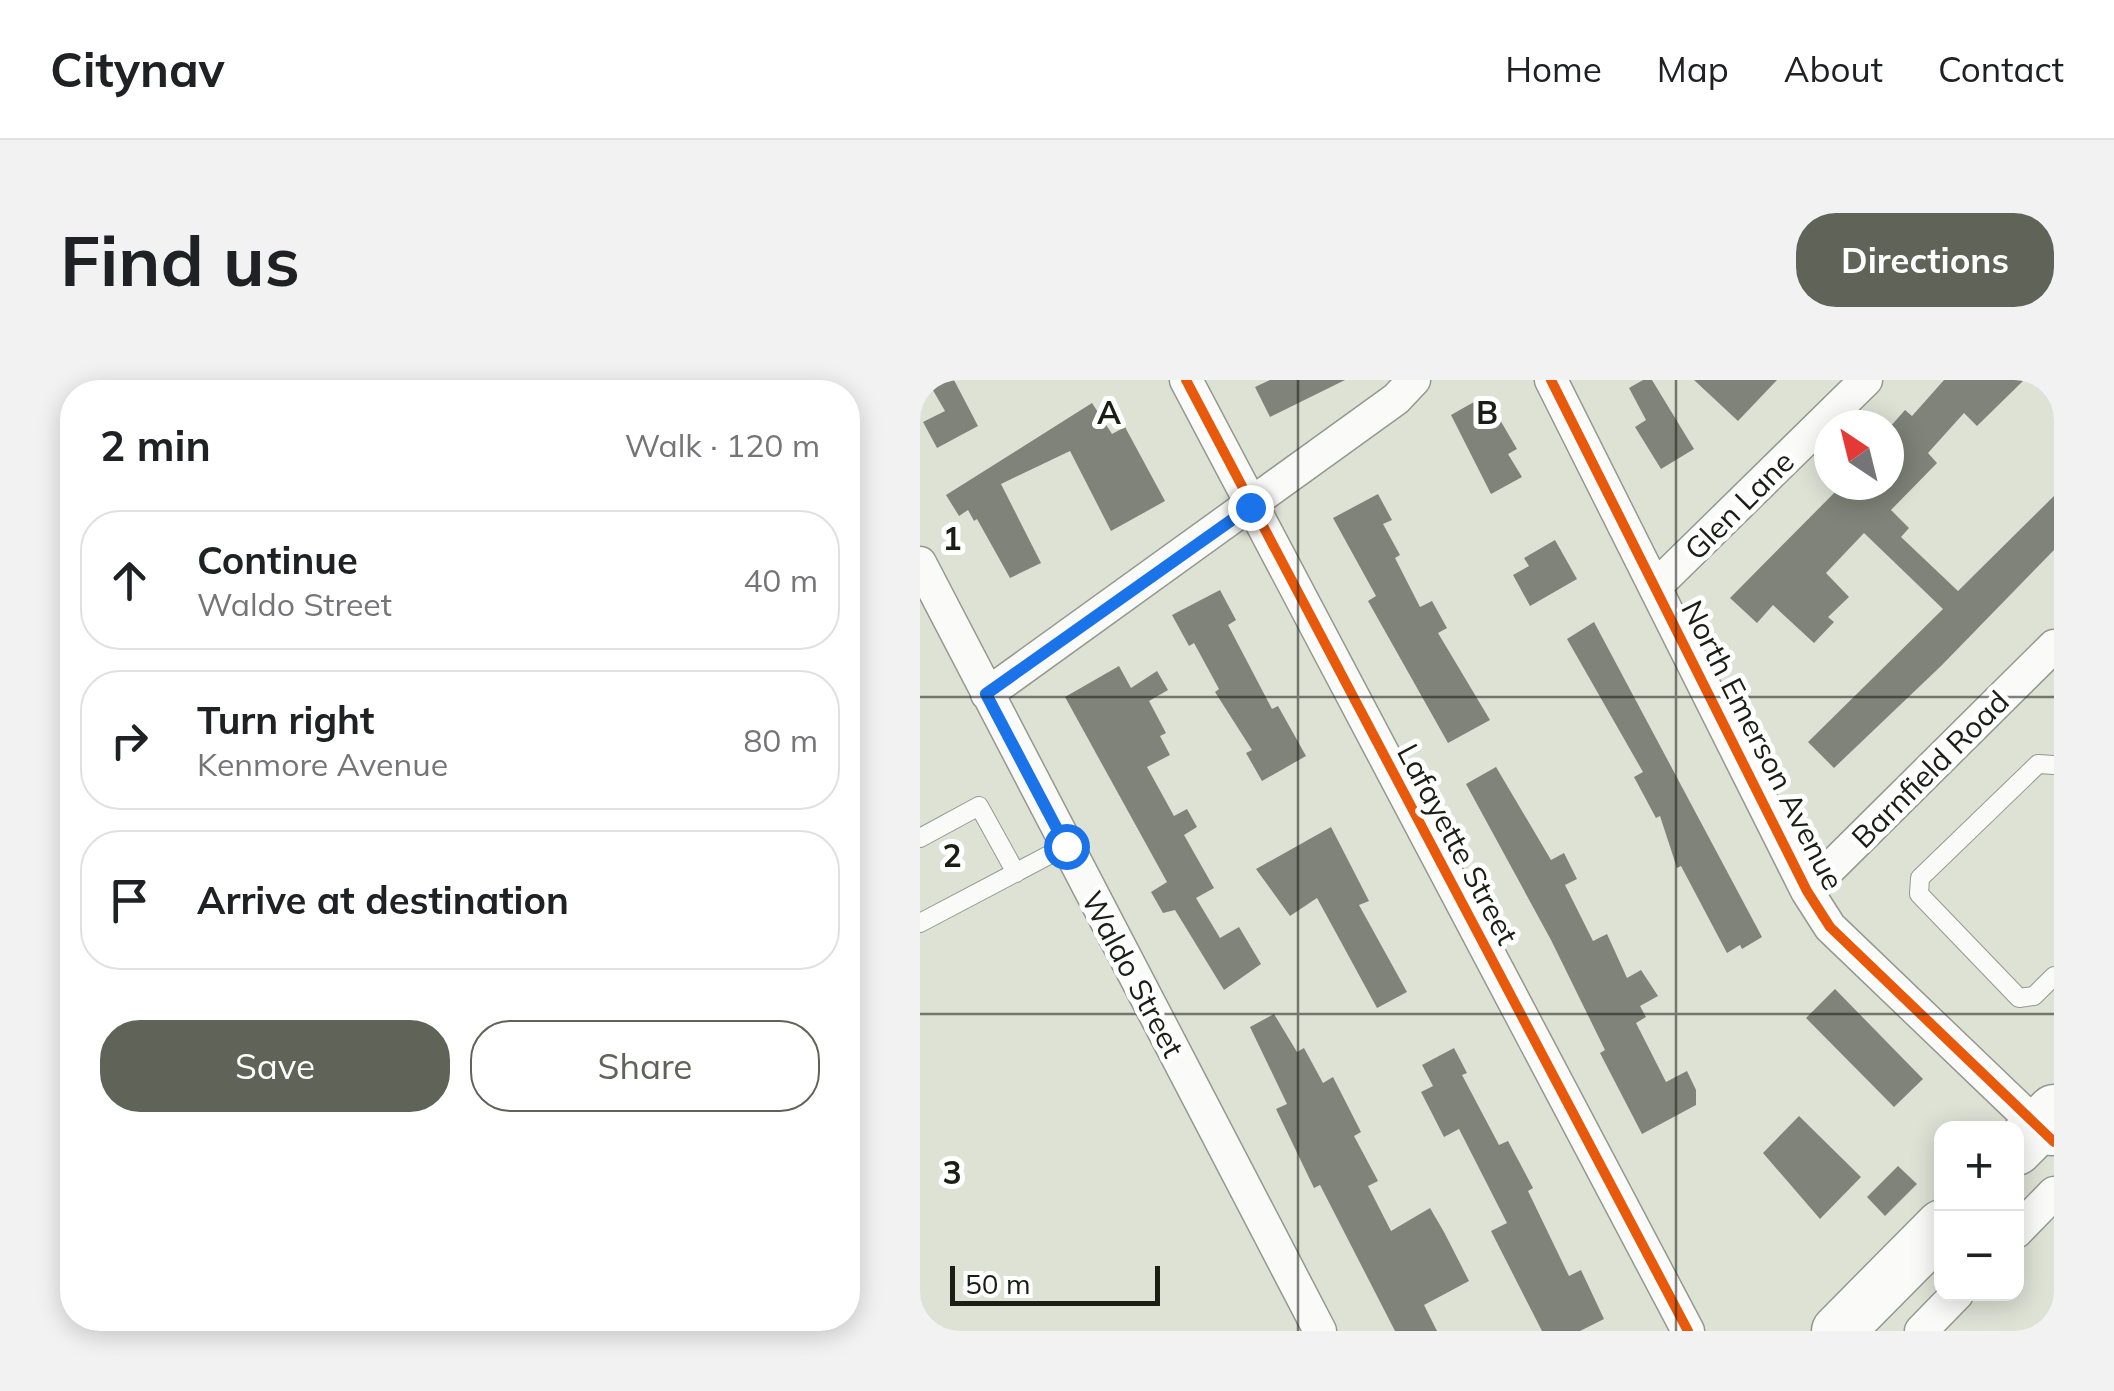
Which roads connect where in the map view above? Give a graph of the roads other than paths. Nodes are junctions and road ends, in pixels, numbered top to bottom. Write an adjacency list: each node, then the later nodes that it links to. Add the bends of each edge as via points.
1 (1186, 380): 5 (street, Lafayette Street)
2 (1414, 380): 5 (street)
3 (1551, 380): 7 (street, North Emerson Avenue)
4 (1866, 380): 7 (street, Glen Lane)
5 (1250, 507): 9 (street); 23 (street, Lafayette Street)
6 (924, 582): 9 (street, Waldo Street)
7 (1655, 587): 14 (street, North Emerson Avenue)
8 (2054, 646): 14 (street, Barnfield Road)
9 (986, 694): 12 (street, Waldo Street)
10 (2054, 764): 16 (lane, via 2038,764 1920,878 1919,894 2019,998 2034,996)
11 (920, 838): 13 (lane, via 979,806)
12 (1066, 846): 13 (lane); 22 (street, Waldo Street)
13 (1016, 873): 15 (lane)
14 (1807, 891): 17 (street, North Emerson Avenue, via 1830,927)
15 (920, 923)
16 (2054, 976)
17 (2041, 1132)
18 (2054, 1194): 19 (street)
19 (2024, 1224)
20 (1934, 1234): 24 (main road)
21 (1951, 1301): 25 (street)
22 (1320, 1331)
23 (1688, 1331)
24 (1838, 1331)
25 (1921, 1331)

